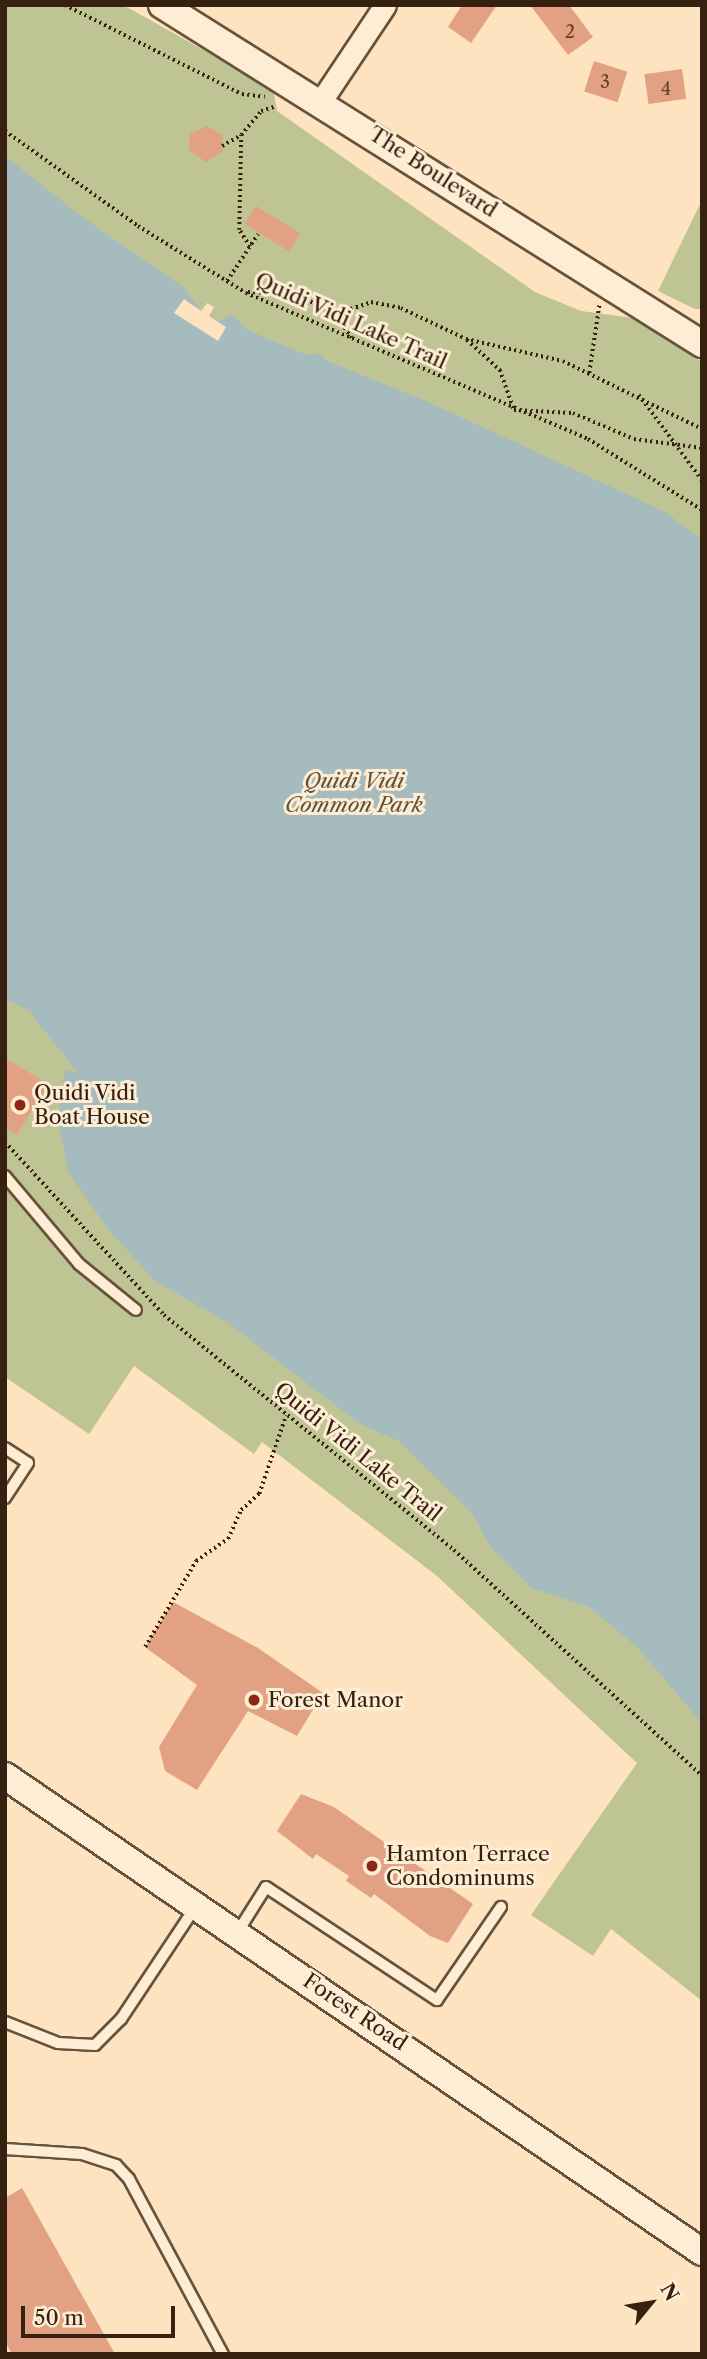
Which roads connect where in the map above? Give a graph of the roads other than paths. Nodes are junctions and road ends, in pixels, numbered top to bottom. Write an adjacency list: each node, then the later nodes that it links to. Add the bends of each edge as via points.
1 (162, 5): 3 (street, The Boulevard)
2 (385, 5): 3 (street)
3 (321, 101): 4 (street, The Boulevard)
4 (671, 324): 5 (lane); 6 (street, The Boulevard)
5 (702, 326)
6 (702, 344)
7 (5, 1177): 8 (lane, via 79,1264)
8 (136, 1310)
9 (5, 1448): 10 (lane, via 28,1464)
10 (5, 1498)
11 (5, 1776): 12 (street, Forest Road)
12 (196, 1906): 14 (street, Forest Road); 15 (lane, via 121,2019 95,2045 58,2043)
13 (501, 1907): 14 (lane, via 437,2000 266,1887)
14 (237, 1933): 17 (street, Forest Road)
15 (5, 2022)
16 (5, 2149): 18 (lane, via 82,2154 116,2165 129,2179)
17 (702, 2252)
18 (223, 2354)

